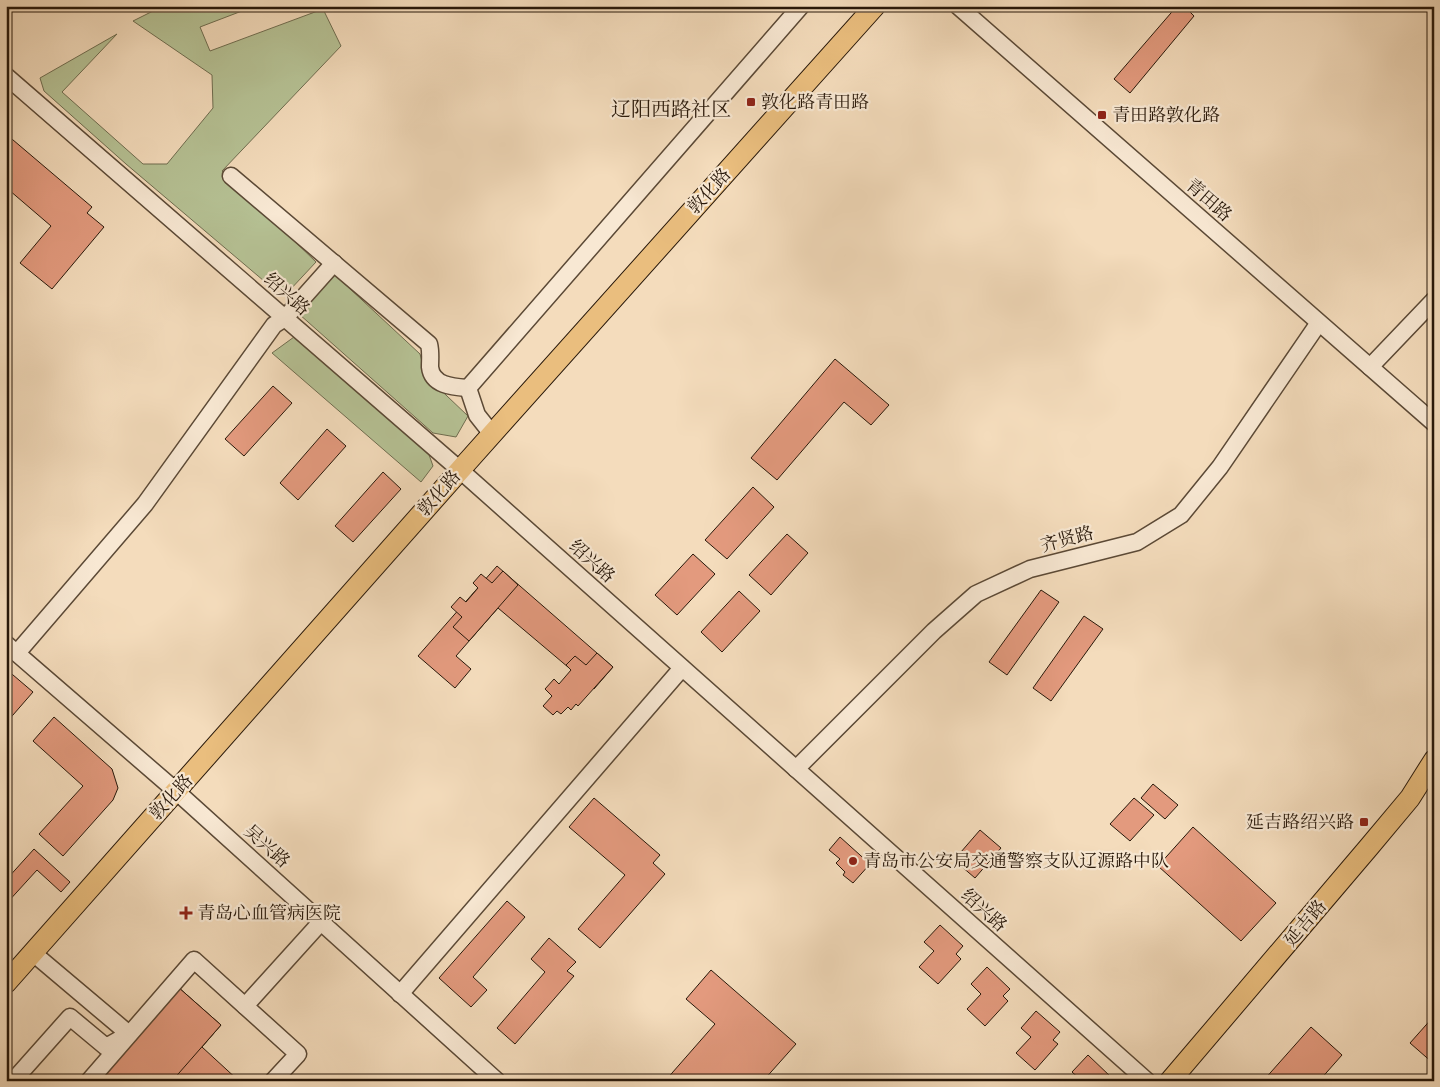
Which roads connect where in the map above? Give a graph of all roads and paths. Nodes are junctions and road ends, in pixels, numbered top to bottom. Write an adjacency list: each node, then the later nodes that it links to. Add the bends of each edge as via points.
1 (802, 6): 11 (street)
2 (875, 6): 13 (main road, 敦化路)
3 (958, 6): 9 (street, 青田路)
4 (6, 76): 8 (street, 绍兴路)
5 (231, 176): 6 (street)
6 (334, 263): 8 (street); 11 (street, via 429,344 432,353 430,368 436,380 452,387)
7 (1434, 300): 10 (street)
8 (285, 318): 14 (street, 绍兴路); 15 (street, via 274,325 144,504)
9 (1318, 324): 10 (street, 青田路); 18 (street, 齐贤路, via 1220,467 1181,515 1137,542 1030,569 976,594 934,631)
10 (1370, 368): 12 (street, 青田路)
11 (468, 388): 13 (street, via 476,415)
12 (1434, 423)
13 (492, 434): 14 (main road, 敦化路)
14 (460, 470): 16 (street, 绍兴路); 19 (main road, 敦化路)
15 (12, 649): 19 (street, 吴兴路)
16 (682, 668): 18 (street, 绍兴路); 23 (street)
17 (1434, 760): 31 (main road, 延吉路, via 1410,798)
18 (796, 769): 30 (street, 绍兴路)
19 (176, 791): 20 (street, 吴兴路); 21 (main road, 敦化路)
20 (320, 922): 23 (street, 吴兴路); 24 (street)
21 (33, 953): 22 (main road, 敦化路); 25 (street)
22 (6, 983)
23 (400, 994): 29 (street, 吴兴路)
24 (246, 1006): 25 (street, via 194,960); 28 (street, via 298,1054)
25 (129, 1034): 26 (street, via 106,1047 70,1017); 27 (street)
26 (13, 1081)
27 (89, 1081)
28 (273, 1081)
29 (497, 1081)
30 (1146, 1081)
31 (1170, 1081)

